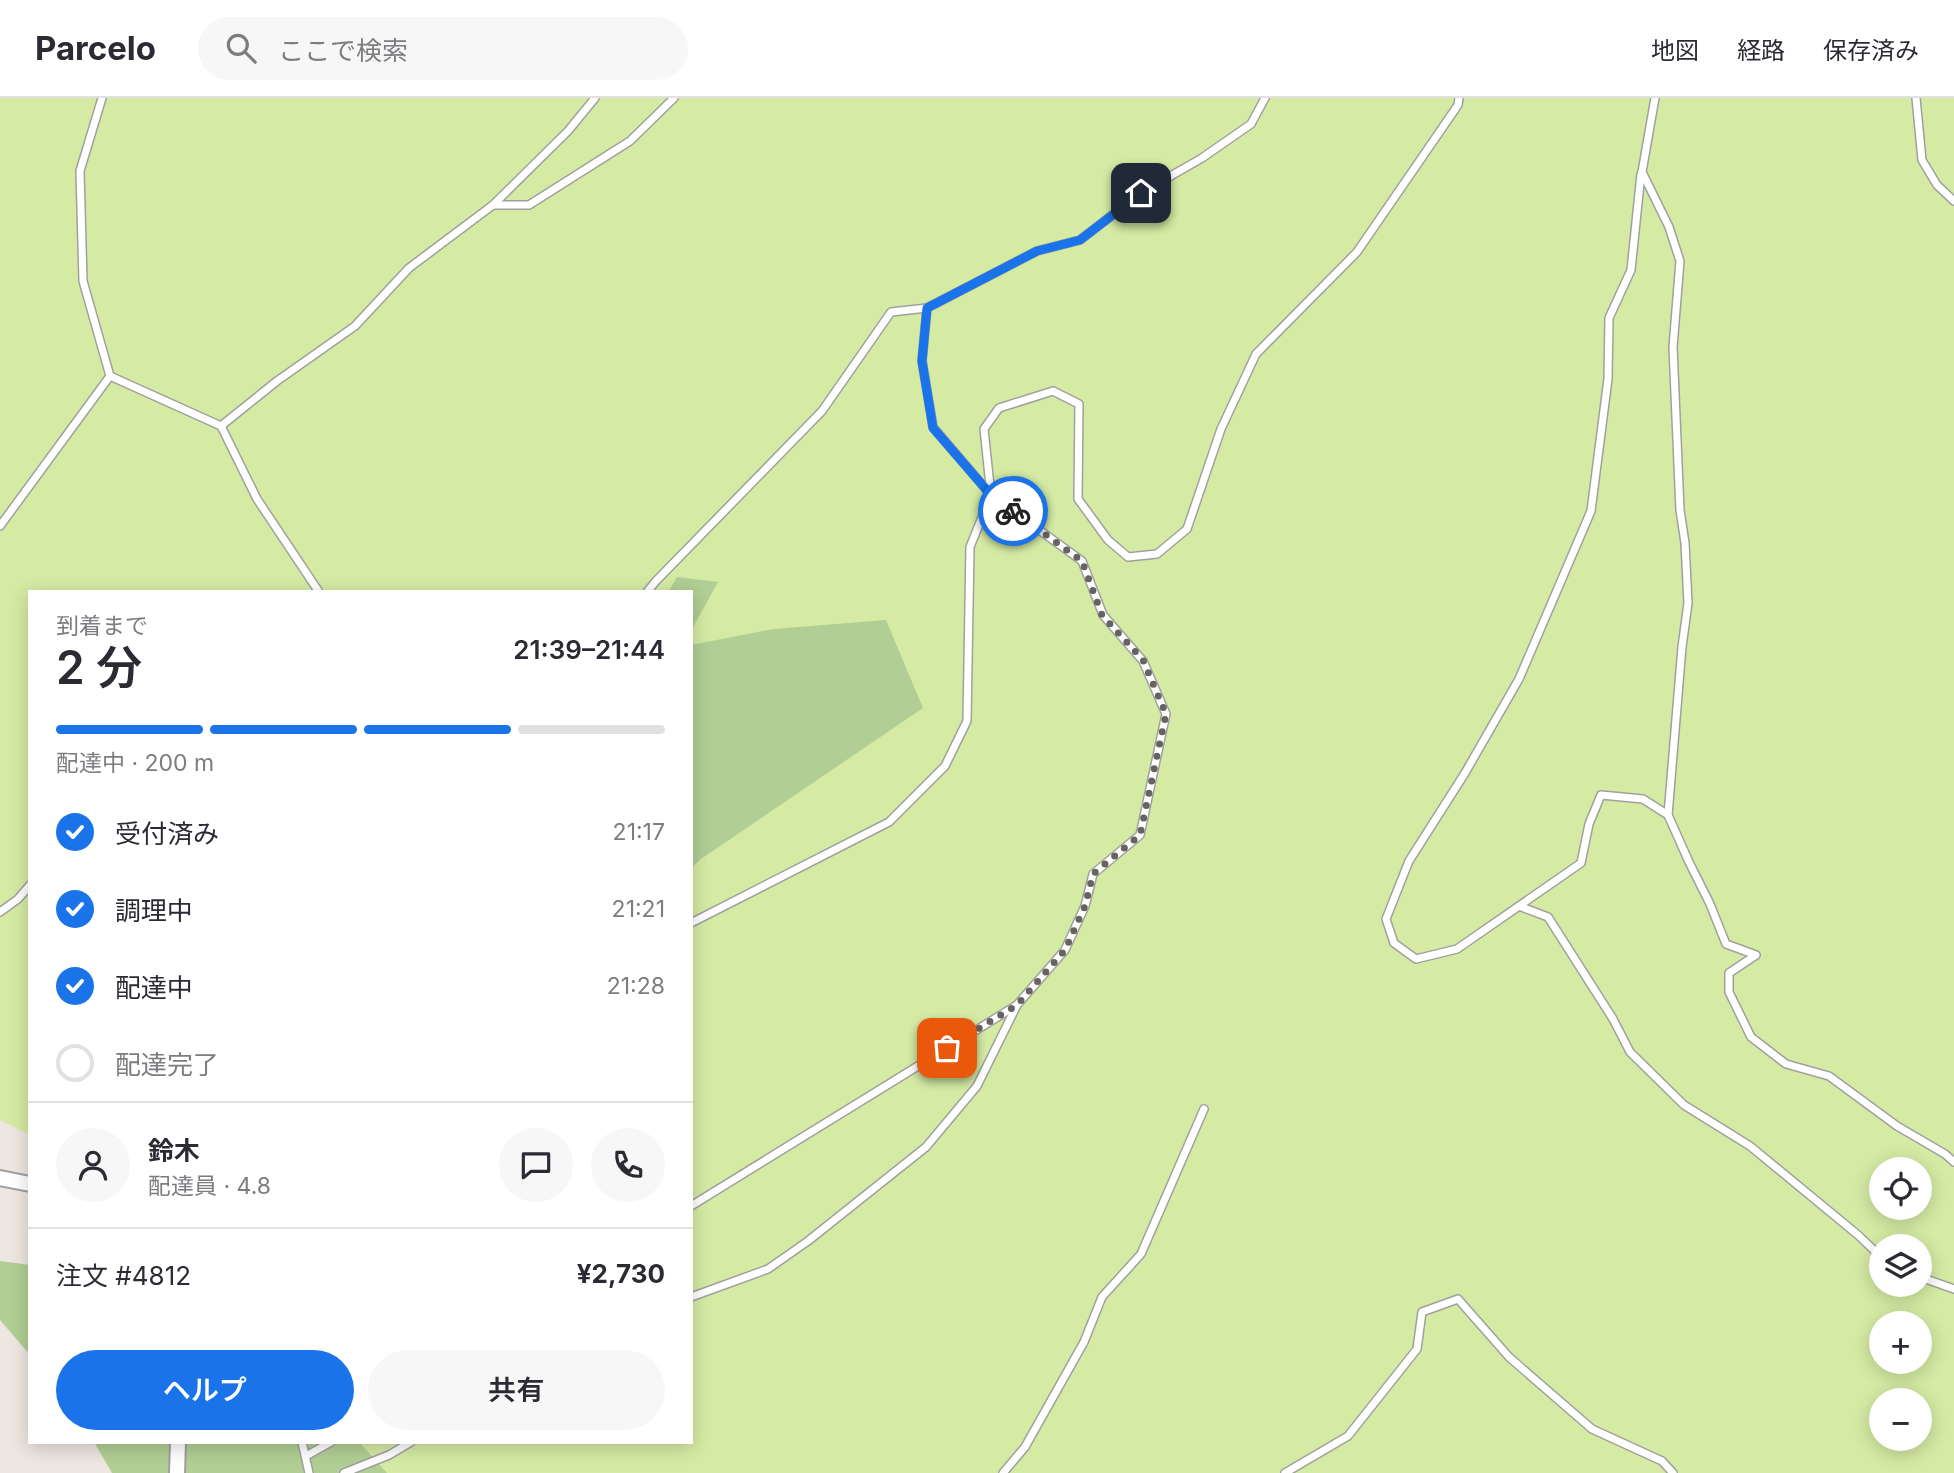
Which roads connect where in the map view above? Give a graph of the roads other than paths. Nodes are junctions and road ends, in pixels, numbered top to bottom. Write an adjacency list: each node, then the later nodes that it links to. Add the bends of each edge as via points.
1 (102, 98): 12 (lane, via 79,171 83,281)
2 (595, 98): 10 (lane)
3 (674, 98): 10 (lane, via 630,141 529,205)
4 (1265, 98): 11 (lane, via 1251,124 1141,193 1080,240 1037,251)
5 (1459, 98): 14 (lane, via 1357,252 1256,354 1221,429 1188,529 1157,554 1128,557 1108,540 1078,499 1079,404 1054,390 999,408 984,429)
6 (1655, 98): 8 (lane)
7 (1916, 98): 9 (lane, via 1922,160 1937,185)
8 (1642, 172): 18 (lane, via 1680,261 1673,347 1688,603); 20 (lane, via 1631,270 1609,318 1608,379 1591,511 1519,679 1409,861 1386,919 1394,943 1416,959 1457,948)
9 (1954, 201)
10 (494, 205): 13 (lane, via 409,268 355,326)
11 (927, 308): 14 (lane, via 922,361 933,428); 17 (lane, via 891,312 822,411)
12 (110, 376): 13 (lane); 15 (lane)
13 (221, 426): 16 (lane, via 257,499)
14 (991, 495): 22 (lane, via 970,547 967,721 945,766 889,822); 23 (lane, via 1082,561 1102,615 1143,660 1166,714 1140,835 1093,874 1085,906 1065,950)
15 (0, 526)
16 (318, 590)
17 (650, 590)
18 (1668, 815): 20 (lane, via 1643,799 1601,795 1581,863); 25 (lane, via 1726,944 1756,955 1729,973 1729,992 1751,1037 1786,1064 1829,1076 1896,1126)
19 (28, 887): 21 (lane)
20 (1519, 906): 29 (lane, via 1548,918 1630,1052 1684,1105 1750,1146)
21 (0, 912)
22 (693, 922)
23 (1017, 1005): 28 (lane); 32 (lane, via 977,1086 926,1147 768,1269)
24 (1205, 1109): 41 (lane, via 1141,1254 1102,1297 1084,1342 1026,1447)
25 (1954, 1161)
26 (0, 1178): 27 (street)
27 (28, 1184)
28 (693, 1205)
29 (1869, 1246)
30 (1932, 1281): 31 (lane)
31 (1954, 1289)
32 (693, 1296)
33 (178, 1444): 38 (street)
34 (303, 1444): 37 (lane)
35 (327, 1444): 37 (lane)
36 (408, 1444): 40 (lane)
37 (306, 1456): 39 (lane)
38 (177, 1473)
39 (309, 1473)
40 (344, 1473)
41 (1003, 1473)
42 (1285, 1473): 43 (lane, via 1348,1436 1417,1349 1422,1312 1458,1299 1509,1357 1592,1429 1662,1461)
43 (1673, 1473)

